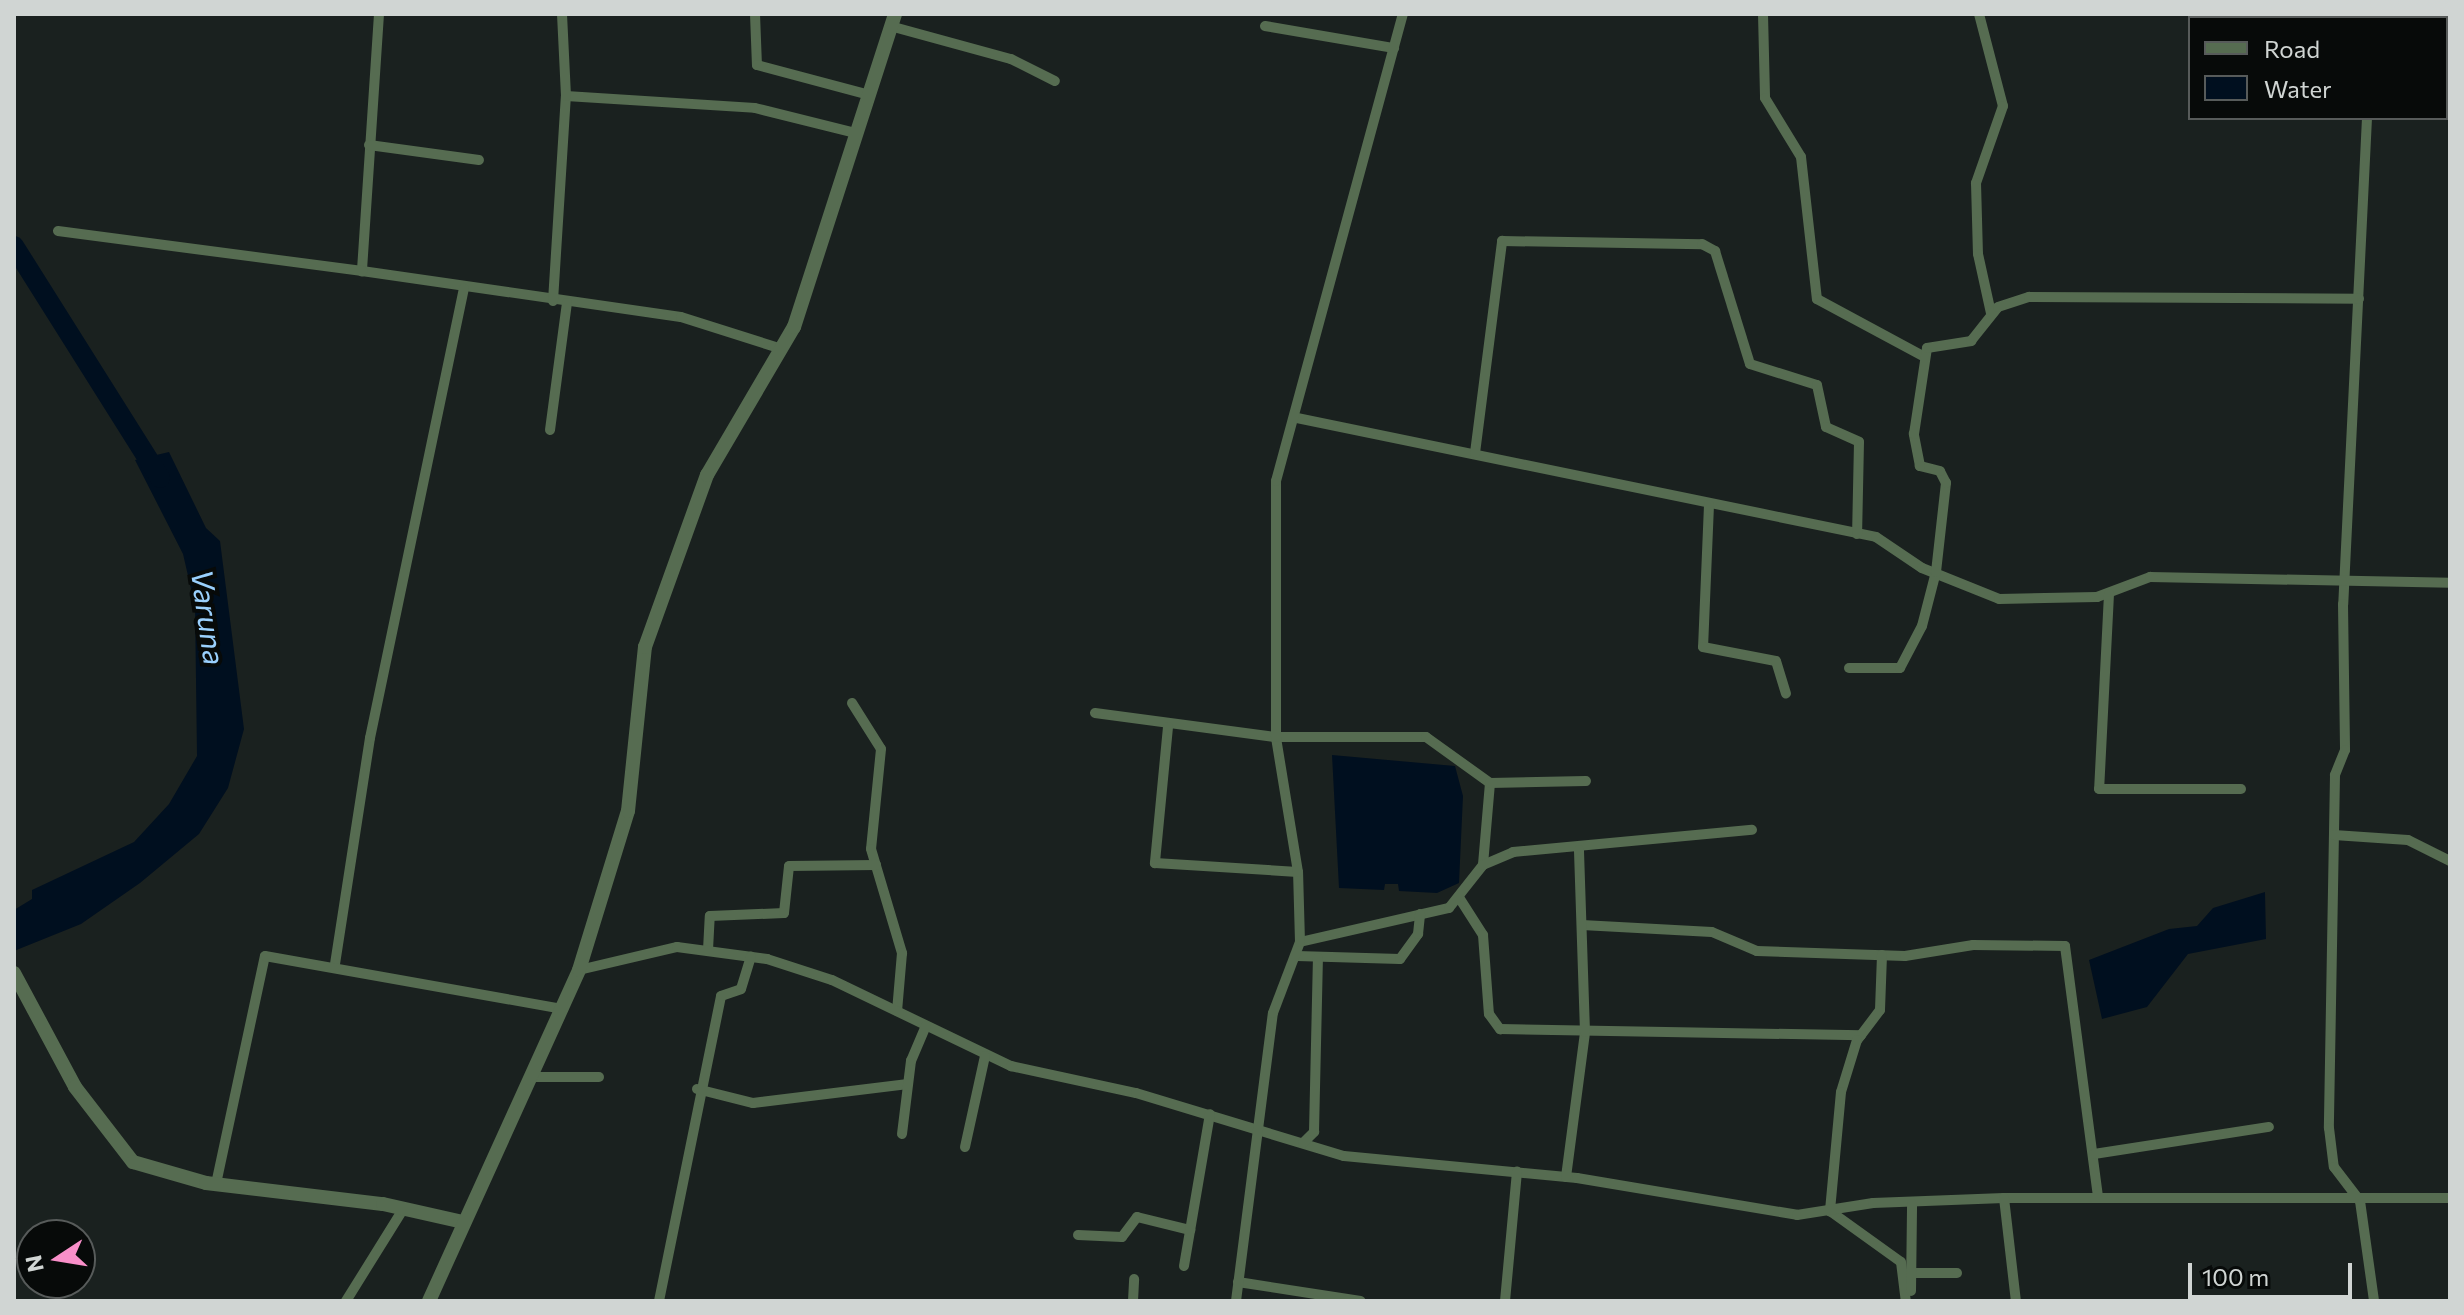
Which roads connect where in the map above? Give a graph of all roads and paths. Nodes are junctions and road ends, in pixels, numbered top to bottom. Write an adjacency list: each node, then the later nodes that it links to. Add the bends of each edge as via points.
1 (379, 14): 15 (street)
2 (562, 14): 12 (street)
3 (755, 14): 11 (street, via 757,65)
4 (1403, 14): 9 (street)
5 (1763, 14): 25 (street, via 1765,98 1801,157 1817,299)
6 (1979, 14): 23 (street, via 2004,114 1976,183 1978,254)
7 (893, 20): 10 (street, via 1011,59); 11 (street)
8 (1265, 26): 9 (street)
9 (1394, 48): 26 (street)
10 (1055, 81)
11 (866, 94): 14 (street)
12 (566, 96): 14 (street, via 755,108); 21 (street)
13 (2367, 120): 20 (street)
14 (855, 133): 24 (street)
15 (369, 145): 16 (street); 18 (street)
16 (479, 160)
17 (58, 231): 18 (street)
18 (362, 271): 19 (street)
19 (464, 289): 21 (street); 60 (street, via 370,738)
20 (2359, 299): 23 (street, via 2029,297); 32 (street)
21 (553, 301): 22 (street)
22 (567, 303): 24 (street, via 705,322); 27 (street)
23 (1991, 313): 25 (street, via 1971,341 1933,345)
24 (782, 349): 61 (street, via 707,475 645,647 628,811)
25 (1923, 356): 31 (street, via 1916,461 1940,471 1946,483)
26 (1297, 418): 28 (street); 40 (street, via 1276,481)
27 (550, 430)
28 (1475, 453): 29 (street); 30 (street, via 1502,241 1702,244 1715,251 1750,364 1817,385 1826,427 1859,442)
29 (1709, 505): 30 (street); 36 (street, via 1703,647 1776,661)
30 (1857, 534): 31 (street, via 1884,540)
31 (1936, 572): 34 (street, via 1999,599); 35 (street, via 1922,626 1900,668)
32 (2344, 582): 33 (street); 34 (street, via 2150,577); 45 (street, via 2345,750 2335,770)
33 (2450, 583)
34 (2109, 594): 43 (street, via 2099,789)
35 (1849, 668)
36 (1786, 693)
37 (852, 703): 48 (street, via 881,749 871,849)
38 (1095, 713): 39 (street)
39 (1168, 727): 40 (street); 50 (street, via 1155,863)
40 (1276, 737): 42 (street, via 1415,734 1452,751); 50 (street)
41 (1586, 781): 42 (street)
42 (1490, 783): 49 (street)
43 (2241, 789)
44 (1752, 830): 46 (street)
45 (2334, 835): 47 (street, via 2408,840); 86 (street, via 2329,1143 2334,1167)
46 (1579, 850): 49 (street, via 1513,852); 53 (street)
47 (2450, 861)
48 (876, 865): 55 (street, via 789,866 784,913 710,916); 64 (street, via 902,953)
49 (1483, 865): 51 (street)
50 (1298, 872): 54 (street)
51 (1460, 899): 52 (street); 66 (street, via 1483,935 1494,1026)
52 (1420, 914): 54 (street); 59 (street, via 1418,934 1400,959)
53 (1582, 925): 56 (street, via 1712,932 1757,951); 66 (street)
54 (1300, 942): 57 (street)
55 (708, 950): 58 (street); 61 (street, via 677,947)
56 (1882, 955): 67 (street, via 1880,1010); 79 (street, via 1973,945 2065,946)
57 (1297, 956): 59 (street); 75 (street, via 1273,1013)
58 (751, 957): 64 (street, via 832,980); 72 (street, via 741,989 721,996)
59 (1318, 958): 77 (street, via 1314,1132)
60 (335, 964): 63 (street); 82 (street, via 265,956)
61 (579, 970): 63 (street)
62 (14, 973): 82 (street, via 114,1145 154,1172)
63 (563, 1009): 69 (street)
64 (897, 1011): 65 (street)
65 (926, 1026): 68 (street); 71 (street)
66 (1585, 1032): 67 (street); 81 (street)
67 (1861, 1035): 89 (street, via 1841,1092)
68 (985, 1056): 73 (street); 78 (street)
69 (530, 1077): 70 (street); 90 (street)
70 (599, 1077)
71 (908, 1084): 72 (street, via 753,1103); 76 (street)
72 (697, 1089): 100 (street)
73 (1210, 1114): 75 (street); 91 (street)
74 (2269, 1127): 79 (street)
75 (1258, 1128): 77 (street); 97 (street)
76 (902, 1134)
77 (1303, 1143): 80 (street, via 1360,1160)
78 (965, 1147)
79 (2094, 1154): 83 (street)
80 (1517, 1172): 81 (street); 104 (street)
81 (1566, 1177): 89 (street, via 1744,1209)
82 (216, 1184): 88 (street)
83 (2098, 1195): 84 (street); 86 (street)
84 (2004, 1198): 87 (street); 106 (street)
85 (2450, 1198): 86 (street)
86 (2360, 1201): 107 (street)
87 (1912, 1204): 89 (street); 94 (street)
88 (402, 1211): 90 (street); 98 (street)
89 (1830, 1211): 105 (street, via 1898,1258)
90 (463, 1222): 99 (street)
91 (1190, 1230): 92 (street, via 1137,1217 1122,1237); 93 (street)
92 (1078, 1235)
93 (1184, 1266)
94 (1911, 1273): 95 (street); 105 (street)
95 (1957, 1273)
96 (1134, 1279): 101 (street)
97 (1238, 1282): 102 (street); 103 (street)
98 (346, 1301)
99 (429, 1301)
100 (659, 1301)
101 (1133, 1301)
102 (1236, 1301)
103 (1361, 1301)
104 (1505, 1301)
105 (1909, 1301)
106 (2016, 1301)
107 (2374, 1301)

